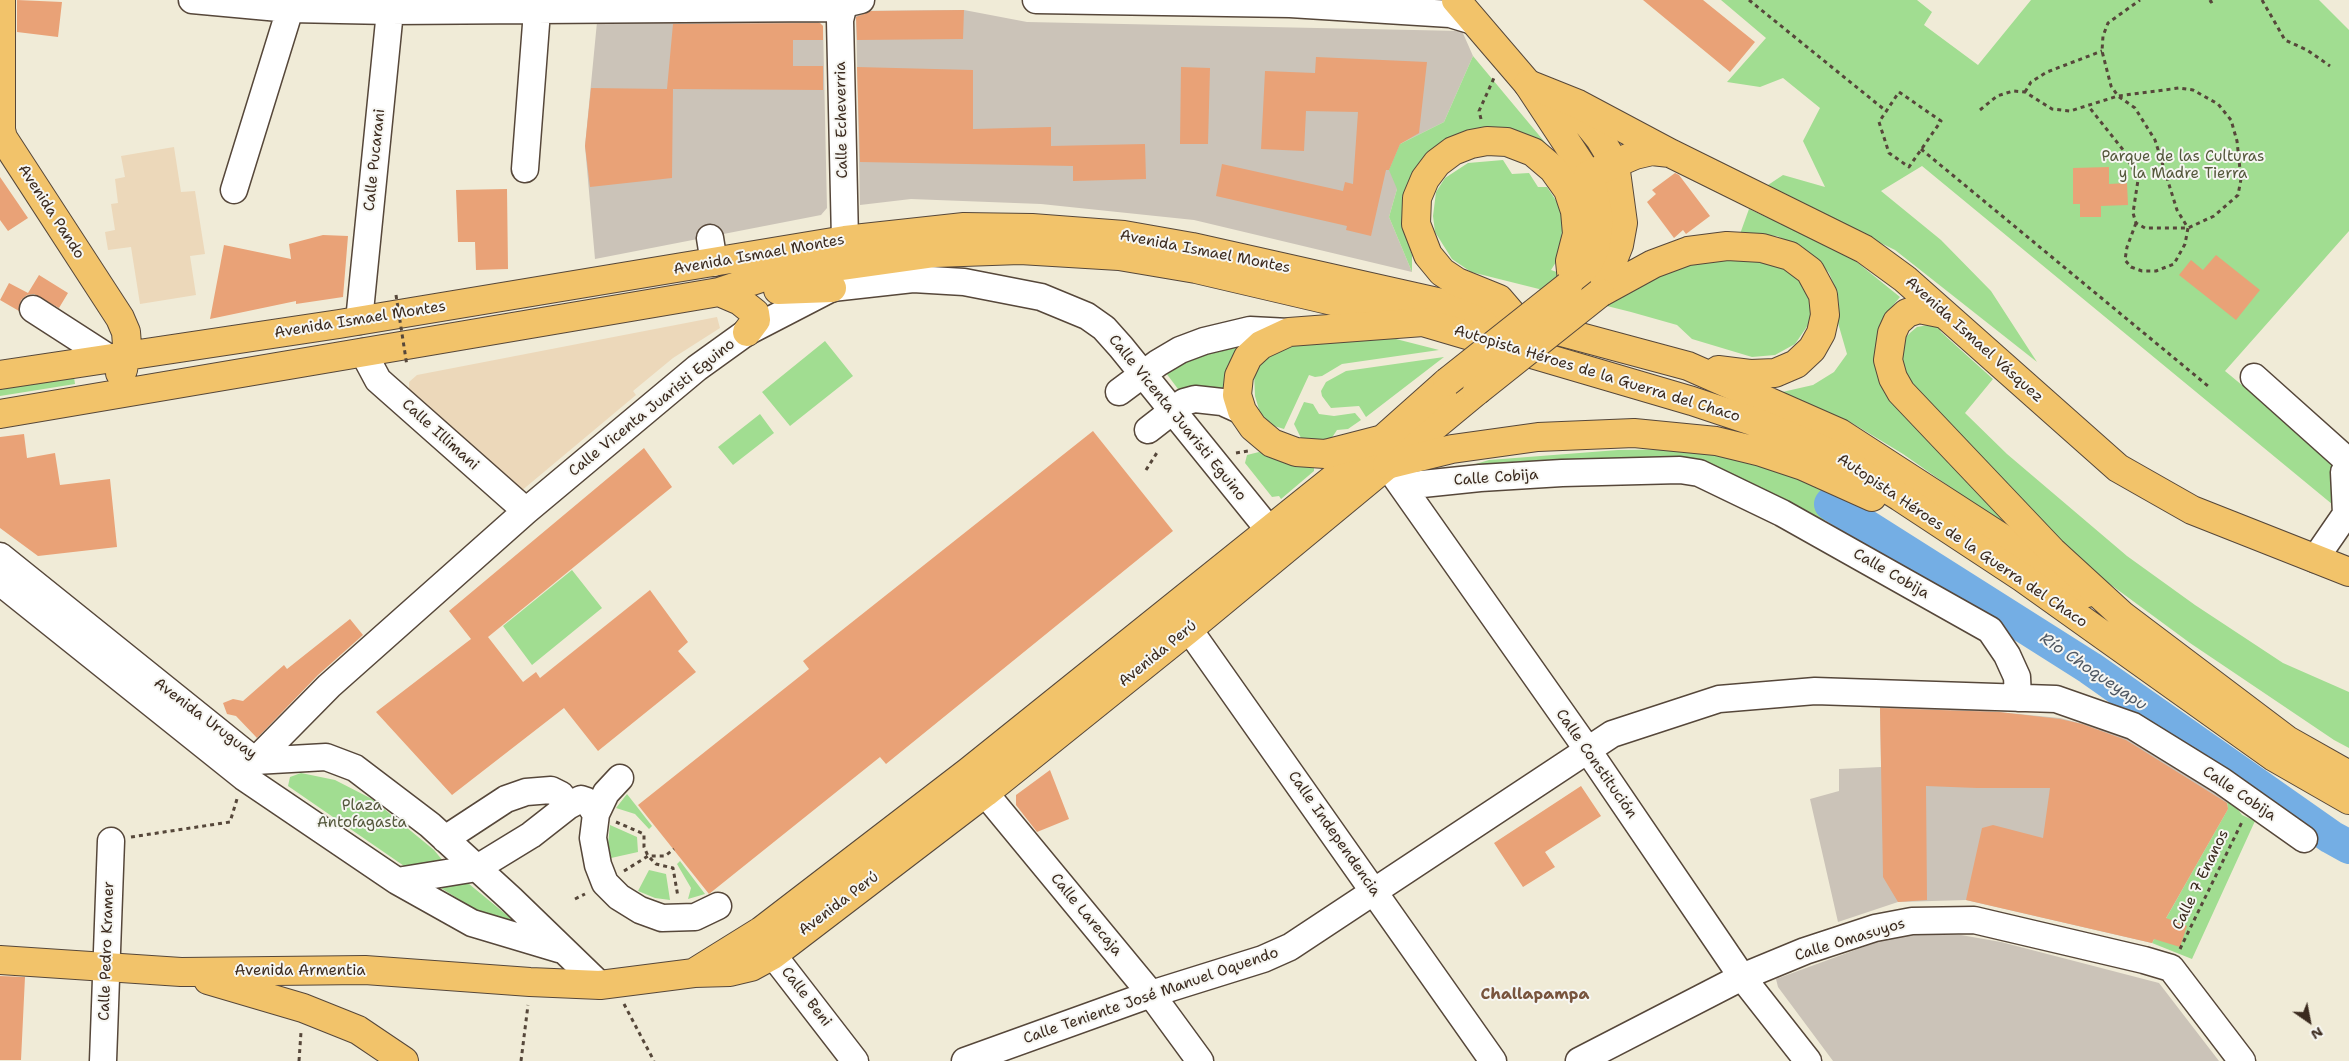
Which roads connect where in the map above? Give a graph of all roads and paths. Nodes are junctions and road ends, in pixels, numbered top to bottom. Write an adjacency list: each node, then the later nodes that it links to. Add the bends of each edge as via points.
1 (1, 0): 24 (main road, Avenida Pando)
2 (192, 0): 12 (street)
3 (1036, 0): 14 (street, via 1290,4 1450,14)
4 (1456, 0): 14 (main road)
5 (1749, 0): 23 (path)
6 (2140, 0): 15 (path, via 2108,23)
7 (2210, 0): 8 (path)
8 (2215, 0)
9 (2262, 0): 17 (path, via 2285,40)
10 (850, 1): 13 (street, via 827,8); 34 (street, Calle Echeverria, via 840,27)
11 (390, 6): 12 (street); 13 (street); 44 (street, Calle Pucarani)
12 (290, 9): 31 (street)
13 (537, 11): 29 (street)
14 (1474, 21): 16 (main road)
15 (2102, 52): 19 (path, via 2047,72 2031,82); 20 (path, via 2111,86)
16 (1509, 63): 18 (main road); 25 (path, via 1492,80 1479,112)
17 (2330, 66)
18 (1528, 84): 27 (main road, via 1578,104); 28 (main road, via 1587,122); 30 (main road, Avenida Perú)
19 (2025, 92): 21 (path, via 2052,110); 22 (path, via 2012,91 1997,96)
20 (2118, 96): 21 (path); 33 (path, via 2135,108 2155,140 2177,210); 33 (path, via 2179,88 2193,90 2218,104 2232,120 2241,179 2238,195 2214,216)
21 (2089, 107): 32 (path, via 2124,151 2138,180 2133,213)
22 (1980, 110)
23 (1886, 111): 26 (path, via 1878,122 1889,153 1909,167); 26 (path, via 1899,92 1941,121)
24 (1, 135): 49 (main road, Avenida Pando, via 120,318 126,332)
25 (1487, 141): 36 (main road, via 1507,142 1533,152 1553,169 1568,190 1575,211 1577,234 1570,261); 43 (main road, via 1454,151 1437,163 1416,198 1416,224 1428,256 1442,272 1457,282 1499,299)
26 (1921, 149): 55 (path)
27 (1670, 153): 28 (main road, Avenida Ismael Vásquez, via 1652,151); 42 (main road, Avenida Ismael Vásquez, via 1864,249 1905,279)
28 (1614, 164): 30 (main road, Avenida Ismael Vásquez); 39 (main road, via 1623,223 1619,245)
29 (526, 169)
30 (1588, 175): 36 (main road, Avenida Perú, via 1597,207 1598,233 1589,262)
31 (234, 190)
32 (2136, 223): 33 (path, via 2145,228); 33 (path, via 2125,260 2131,267 2142,271 2156,271 2174,264 2185,244)
33 (2188, 228)
34 (845, 240): 35 (main road, Avenida Ismael Montes); 43 (main road, Avenida Ismael Montes, via 964,227 1124,235 1192,247)
35 (712, 250): 38 (main road); 44 (main road, Avenida Ismael Montes)
36 (1570, 284): 61 (main road, Avenida Perú, bridge, via 1447,382)
37 (832, 288): 38 (main road); 46 (street, Calle Vicenta Juaristi Eguino); 52 (street, Calle Vicenta Juaristi Eguino, via 914,279 964,282 1041,296 1071,308 1104,328)
38 (719, 292): 45 (main road, Avenida Ismael Montes, via 764,277 852,264 935,253 1020,250 1119,256 1187,268); 46 (main road, via 740,301 754,313 756,320); 48 (main road, Avenida Ismael Montes)
39 (1600, 293): 51 (main road, Avenida Perú, via 1671,257 1688,251 1727,246 1762,248 1790,256 1810,271 1823,295 1825,315 1822,333 1812,350 1796,364 1775,374); 65 (main road, Avenida Perú, bridge, via 1477,391)
40 (396, 295): 50 (path, bridge)
41 (33, 309): 49 (street)
42 (1944, 314): 69 (main road, Avenida Ismael Vásquez, via 2118,468 2192,510); 74 (main road, via 1919,309 1907,313 1897,322 1888,360 1901,392 2052,551)
43 (1516, 320): 51 (main road, Autopista Héroes de la Guerra del Chaco)
44 (359, 321): 48 (main road); 49 (main road, Avenida Ismael Montes)
45 (1423, 322): 47 (main road); 71 (main road, Autopista Héroes de la Guerra del Chaco, via 1692,401 1758,423 1820,449)
46 (747, 332): 66 (street, Calle Vicenta Juaristi Eguino, via 697,368)
47 (1289, 332): 52 (street, via 1250,330 1227,334 1180,350); 59 (main road, via 1261,345 1248,357 1239,376 1237,395)
48 (363, 352): 57 (main road, Avenida Ismael Montes); 66 (street, Calle Illimani, via 378,380)
49 (118, 357): 53 (main road, Avenida Ismael Montes); 57 (main road, via 123,370 114,381 106,386 56,394)
50 (407, 366)
51 (1688, 366): 74 (main road, Autopista Héroes de la Guerra del Chaco, via 1840,433)
52 (1143, 374): 56 (street); 58 (street, Calle Vicenta Juaristi Eguino)
53 (0, 375)
54 (2254, 377): 63 (street)
55 (2208, 386)
56 (1119, 392)
57 (44, 407): 60 (main road, Avenida Ismael Montes)
58 (1171, 411): 59 (street, via 1195,399 1222,402); 62 (street); 67 (street, Calle Vicenta Juaristi Eguino)
59 (1242, 411): 61 (main road, via 1253,427 1272,443 1308,454 1325,454)
60 (0, 414)
61 (1383, 438): 67 (main road, Avenida Perú)
62 (1152, 441): 64 (path)
63 (2349, 464): 69 (street, via 2344,472 2346,514)
64 (1146, 470)
65 (1395, 476): 67 (main road, Avenida Perú); 71 (main road, via 1452,449 1538,437 1634,433 1716,441 1803,466 1865,493 1929,531); 76 (street, Calle Cobija, via 1480,478 1680,470 1699,473 1782,513 1990,630 2014,669); 77 (street, Calle Constitución)
66 (526, 511): 78 (street, Calle Vicenta Juaristi Eguino, via 329,686)
67 (1278, 540): 75 (main road, Avenida Perú)
68 (0, 556): 73 (street, Avenida Uruguay)
69 (2315, 559): 70 (main road, Avenida Ismael Vásquez)
70 (2349, 572)
71 (2023, 578): 83 (main road, Autopista Héroes de la Guerra del Chaco, via 2274,756)
72 (0, 582): 73 (street, Avenida Uruguay)
73 (44, 603): 78 (street, Avenida Uruguay)
74 (2123, 616): 80 (main road, Autopista Héroes de la Guerra del Chaco, via 2287,740)
75 (1182, 619): 79 (main road, Avenida Perú); 82 (main road, Avenida Perú); 95 (street, Calle Independencia)
76 (2018, 698): 77 (street, Calle Teniente José Manuel Oquendo, via 1814,691 1719,699 1612,734); 84 (street, Calle Cobija, via 2056,699 2133,726)
77 (1587, 749): 95 (street, Calle Teniente José Manuel Oquendo); 106 (street, Calle Constitución)
78 (250, 769): 87 (street, Avenida Uruguay, via 326,757 355,768); 89 (path, via 230,822); 94 (street, Avenida Uruguay)
79 (968, 772): 82 (street, Calle Larecaja); 98 (main road, Avenida Perú)
80 (2349, 775)
81 (620, 778): 86 (street, via 606,794)
82 (985, 793): 100 (main road, Avenida Perú); 109 (street, Calle Larecaja)
83 (2349, 800)
84 (2252, 801): 88 (street, Calle Cobija); 103 (path, Calle 7 Enanos)
85 (568, 806): 86 (street, via 581,799); 87 (street, via 551,790 526,792 506,799); 92 (street, via 531,835)
86 (603, 816): 91 (path, via 644,834); 97 (street, via 593,838 598,865 605,883 619,897 662,918 694,917)
87 (445, 839): 92 (street, Avenida Uruguay)
88 (2304, 839)
89 (111, 840): 102 (street, Calle Pedro Kramer)
90 (674, 848): 91 (path, via 664,856)
91 (648, 856): 93 (path); 96 (path, via 656,864 673,868)
92 (477, 868): 94 (street); 99 (street, Avenida Uruguay)
93 (617, 875)
94 (398, 881): 99 (street, Avenida Uruguay, via 472,924)
95 (1374, 891): 109 (street, Calle Teniente José Manuel Oquendo, via 1290,947); 119 (street, Calle Independencia)
96 (680, 903)
97 (718, 906)
98 (762, 930): 100 (street, Calle Beni); 105 (main road, Avenida Perú)
99 (562, 950): 108 (street, Avenida Uruguay)
100 (773, 955): 105 (main road, Avenida Perú, via 751,967 730,972); 116 (street, Calle Beni)
101 (0, 960): 102 (main road, Avenida Armentia)
102 (106, 967): 104 (main road, Avenida Armentia); 111 (street, Calle Pedro Kramer)
103 (2171, 968): 106 (street, Calle Omasuyos, via 1974,920 1912,921 1875,928 1805,951); 122 (street)
104 (181, 972): 107 (main road, Avenida Armentia, via 365,970); 110 (main road)
105 (694, 973): 108 (main road, Avenida Perú)
106 (1742, 977): 120 (street, Calle Omasuyos); 121 (street, Calle Constitución)
107 (530, 982): 108 (main road, Avenida Armentia); 114 (path)
108 (600, 985): 115 (path, via 625,1006)
109 (1151, 994): 117 (street, Calle Teniente José Manuel Oquendo); 118 (street, Calle Larecaja)
110 (303, 1008): 112 (path); 113 (main road, via 358,1030)
111 (103, 1061)
112 (299, 1061)
113 (404, 1061)
114 (521, 1061)
115 (654, 1061)
116 (855, 1061)
117 (965, 1061)
118 (1200, 1061)
119 (1493, 1061)
120 (1580, 1061)
121 (1808, 1061)
122 (2242, 1061)

